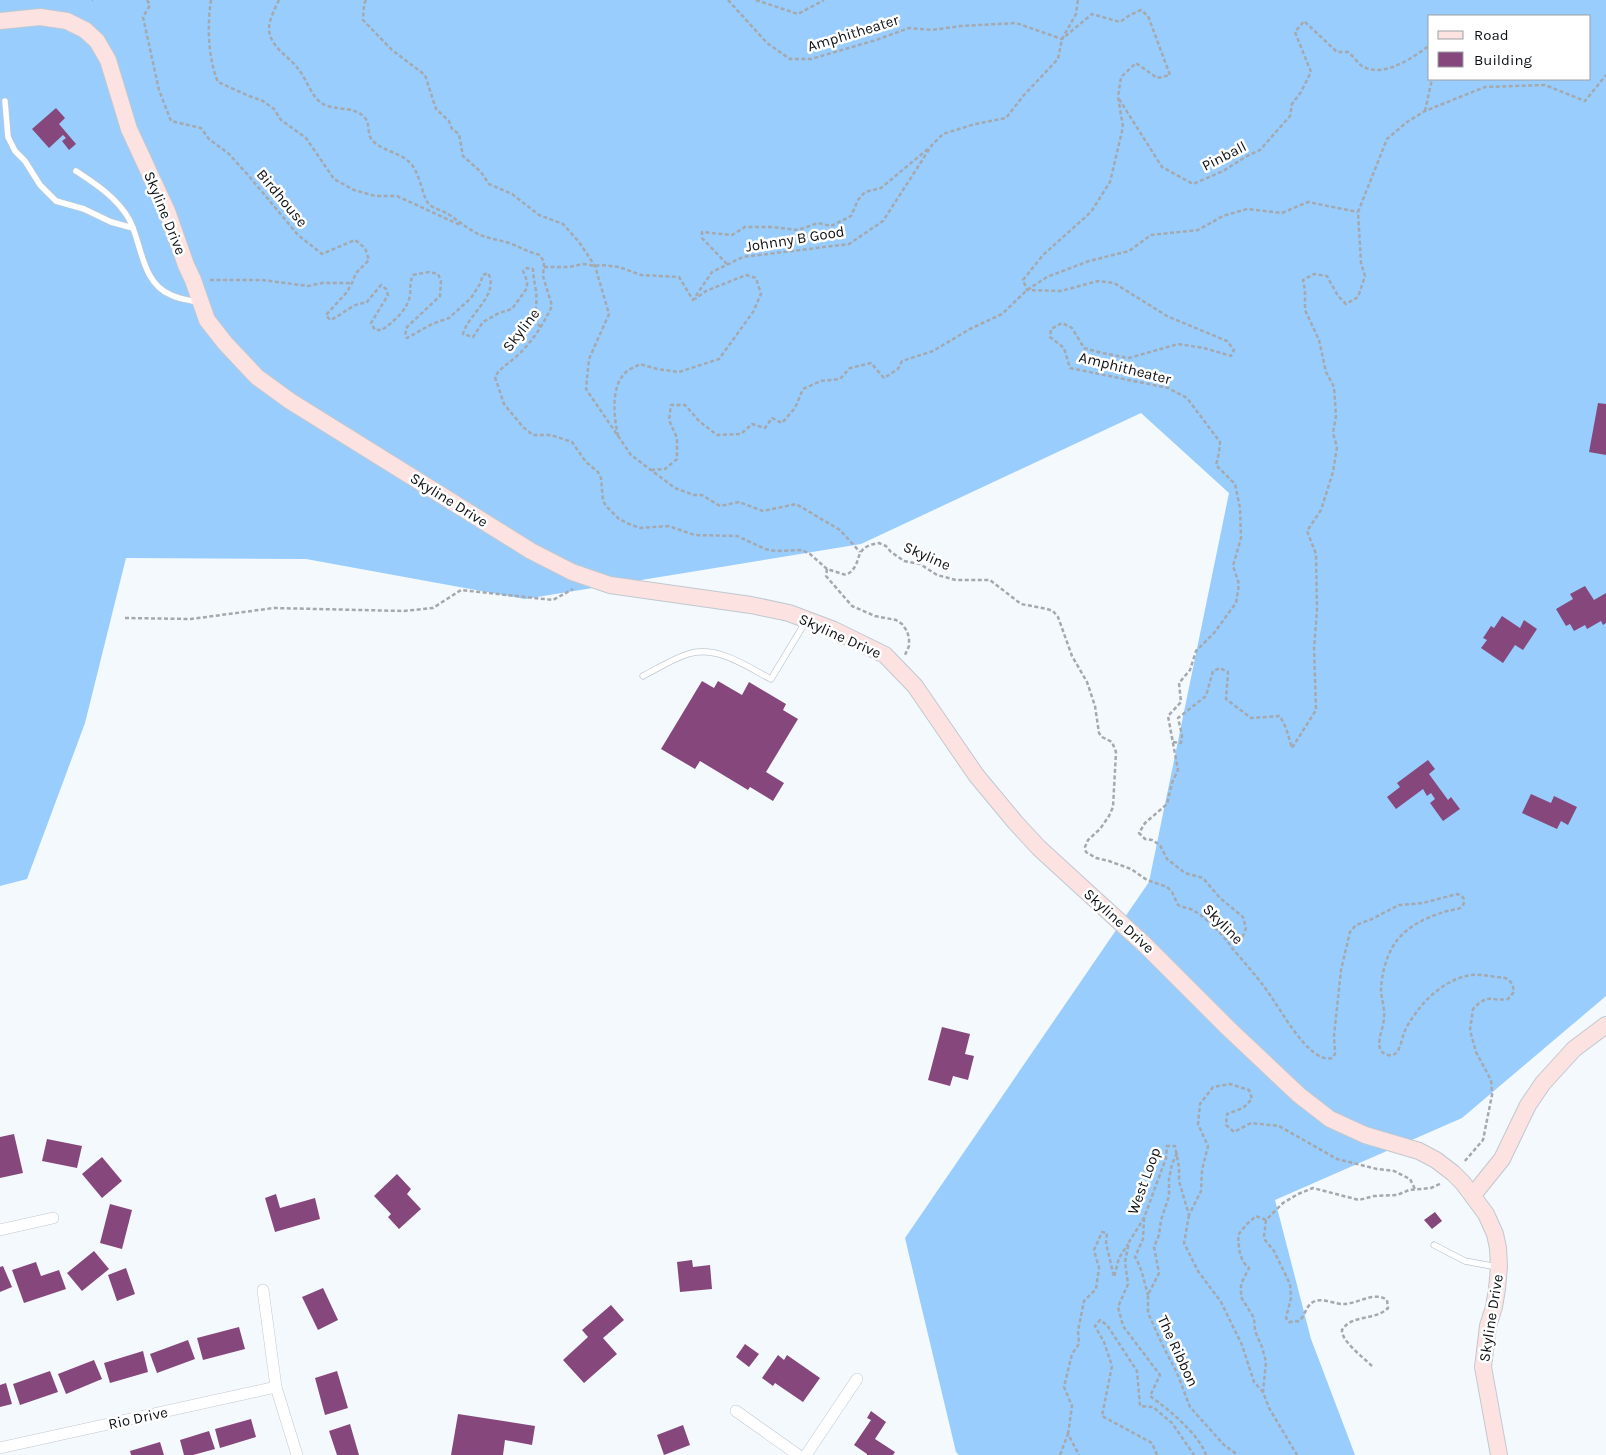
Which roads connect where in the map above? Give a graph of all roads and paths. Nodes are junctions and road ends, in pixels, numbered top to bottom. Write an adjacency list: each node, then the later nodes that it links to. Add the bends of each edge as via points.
1 (147, 0): 26 (path, Birdhouse, via 150,5 143,17 159,90 172,121 201,128 209,139 229,154 298,235 322,254 355,240 365,248 369,260 356,273)
2 (211, 0): 20 (path, via 209,34 213,71 218,82 263,100 274,109 280,120 306,138 334,179 374,196 397,196)
3 (279, 0): 20 (path, via 269,28 271,38 300,70 321,103 361,114 369,125 369,136 374,142 402,156 413,166 426,201)
4 (366, 0): 23 (path, via 363,20 392,50 425,75 436,108 459,134 463,156 489,184 512,194 539,215 563,224)
5 (728, 0): 10 (path, Amphitheater, via 767,43 790,59 811,59 909,28 932,30 1016,23)
6 (756, 0): 7 (path, via 798,14)
7 (824, 0)
8 (1078, 0): 10 (path, Johnny B Good, via 1076,14)
9 (0, 21): 25 (street, Skyline Drive, via 40,17 67,21 97,41 108,60 129,129 167,211)
10 (1062, 38): 14 (path, via 1092,14 1120,22 1141,10 1148,16 1170,75 1157,78 1136,62 1121,77); 17 (path, Johnny B Good, via 1058,59 1006,118 943,134)
11 (1428, 46): 14 (path, Pinball, via 1401,64 1377,70 1363,66 1348,52 1337,52 1304,21 1295,32 1311,72 1292,104 1290,116 1260,150 1193,184 1162,167)
12 (1606, 75): 16 (path, via 1585,101 1545,85 1485,87)
13 (1432, 80): 16 (path)
14 (1118, 97): 27 (path, via 1123,127 1110,182 1091,212 1043,254 1023,280)
15 (5, 101): 21 (lane, via 8,137 40,186 56,200)
16 (1425, 111): 19 (path, via 1387,139)
17 (932, 145): 22 (path, Johnny B Good, via 883,221 849,244 743,257); 22 (path, via 881,188 865,192 850,216 831,226 818,223 798,230 745,227 732,236 702,232 702,238)
18 (76, 171): 21 (lane, via 118,203)
19 (1358, 212): 27 (path, via 1308,202 1282,213 1248,210 1223,216 1198,230 1151,236 1129,251 1089,260 1047,276); 40 (path, via 1364,276 1358,297 1346,304 1327,276 1314,274 1303,280 1305,310 1319,340 1326,372 1334,387 1336,416 1333,433 1337,447 1321,510 1307,531 1316,554 1316,710 1292,748 1280,716 1251,718 1226,700 1228,672 1220,668 1213,671 1206,696 1178,718 1181,743)
20 (463, 226): 24 (path, via 540,255)
21 (133, 228): 29 (lane, via 148,271 157,285 170,295)
22 (728, 264): 28 (path, Johnny B Good, via 712,272)
23 (595, 266): 24 (path); 28 (path, via 619,267 640,275 679,277); 31 (path, via 609,314 589,359 586,389)
24 (544, 267): 30 (path, Skyline, via 552,306)
25 (193, 280): 26 (path, via 262,280 308,286); 29 (street, Skyline Drive)
26 (352, 283): 30 (path, Birdhouse, via 326,315 330,320 358,303 366,303 381,285 388,295 371,323 375,330 382,330 403,311 410,296 409,283 413,275 438,274 440,296 407,328 407,338 449,318 471,298 483,275 488,273 492,279 490,288 484,302 465,325 463,334 474,337 483,322 512,309 527,288 523,271 533,269 537,305 534,321)
27 (1027, 290): 32 (path, via 1002,314 933,351 902,361 898,370 884,378 871,363 850,368 840,379 821,381 803,389 795,408 782,423 772,418 765,428 752,424 741,434 717,435 685,404 671,405 669,420 677,438 677,459 665,469); 40 (path, Amphitheater, via 1060,290 1098,281 1114,284 1167,316 1226,341 1234,350 1231,356 1178,344 1129,358 1084,348 1072,328 1062,323 1051,329 1050,337 1064,348 1070,368 1168,388 1187,398 1220,442 1216,465 1235,484 1241,538 1233,566 1239,584 1236,603 1196,651 1190,670 1179,683 1181,702 1168,716)
28 (693, 300): 31 (path, via 746,275 756,278 761,294 753,312 719,359 679,372 640,364 626,373 617,386 614,418)
29 (201, 303): 35 (street, Skyline Drive, via 208,320 225,342 257,377 290,401 531,552)
30 (541, 326): 34 (path, Skyline, via 521,352 495,377 504,404 534,435 551,434 572,442 586,462 598,472 603,501 619,519 640,528 668,526 695,535 737,536 776,551 802,550)
31 (618, 437): 32 (path, via 631,455)
32 (651, 470): 33 (path, via 675,488 702,495 720,506 739,502 763,512 796,504 840,530)
33 (860, 552): 34 (path, Skyline, via 855,567 846,575); 41 (path, Skyline, via 871,544 879,543 904,561 920,564 937,575 956,580 990,580 1021,604 1053,611 1087,682 1096,706 1099,732 1112,742 1116,752 1112,807 1100,830 1088,840 1086,852 1167,887 1178,904 1195,911)
34 (827, 568): 38 (path, via 826,576 848,603 902,624 907,631 909,646)
35 (590, 580): 36 (path, via 553,600 461,590 433,608 404,611 274,608 191,619); 37 (street, Skyline Drive, via 610,586 751,605)
36 (125, 618)
37 (807, 619): 38 (street, Skyline Drive, via 885,655); 39 (lane, via 771,679 724,655 707,652 688,654)
38 (897, 666): 44 (street, Skyline Drive, via 916,686 976,775 1039,848 1146,945 1298,1095 1330,1119 1365,1135 1418,1151)
39 (643, 676)
40 (1173, 742): 41 (path, Amphitheater, via 1178,770 1167,804 1145,823 1139,833 1160,845 1167,859 1185,873 1203,878 1243,917 1246,928 1242,936)
41 (1228, 941): 44 (path, Skyline, via 1270,993 1292,1028 1306,1045 1326,1060 1335,1054 1341,970 1350,932 1356,925 1399,905 1423,903 1457,894 1464,898 1462,907 1421,922 1404,932 1393,946 1382,981 1384,1020 1379,1042 1380,1049 1392,1056 1425,1001 1462,977 1479,975 1508,979 1511,983 1514,992 1508,999 1489,998 1473,1009 1470,1030 1476,1052 1491,1080 1492,1095 1482,1140)
42 (1606, 1025): 46 (street, via 1574,1049 1543,1083 1528,1105 1502,1159)
43 (1177, 1153): 47 (path, West Loop, via 1179,1181); 49 (path, West Loop, via 1175,1146 1167,1146 1166,1158); 56 (path, via 1172,1164 1169,1196 1154,1246 1159,1273)
44 (1453, 1174): 45 (path, Skyline, via 1439,1185); 46 (street, Skyline Drive)
45 (1415, 1189): 47 (path, via 1410,1179 1394,1171 1377,1170 1337,1159 1279,1126 1251,1124 1234,1132 1226,1125 1227,1114 1243,1108 1252,1100 1250,1090 1230,1084 1213,1087 1200,1104 1198,1124 1208,1146 1201,1191); 50 (path, Skyline, via 1359,1200 1308,1189 1283,1203)
46 (1473, 1195): 54 (street, Skyline Drive, via 1495,1234)
47 (1189, 1215): 60 (path, via 1184,1243 1198,1271 1221,1302 1242,1345 1254,1382)
48 (53, 1218): 51 (street)
49 (1144, 1218): 52 (path, West Loop); 56 (path, The Ribbon, via 1143,1239 1135,1257)
50 (1266, 1220): 57 (path, via 1265,1240 1290,1284 1291,1298 1286,1318 1289,1322 1299,1321 1317,1301 1347,1304 1379,1296 1387,1300 1385,1311 1348,1323 1342,1330 1347,1341); 60 (path, via 1256,1216 1238,1235 1239,1253 1243,1264 1249,1268 1241,1284 1241,1297 1254,1318 1266,1362)
51 (0, 1230)
52 (1129, 1242): 62 (path, via 1119,1258 1114,1277 1106,1243 1107,1233 1102,1232 1094,1250 1099,1268 1096,1289 1084,1301 1079,1344 1072,1354 1064,1387 1072,1406); 71 (path, West Loop, via 1125,1262 1128,1284 1118,1307 1123,1326 1160,1375 1150,1396 1173,1412 1203,1445)
53 (1434, 1245): 54 (lane, via 1465,1261)
54 (1499, 1267): 74 (street, Skyline Drive, via 1483,1367)
55 (264, 1290): 59 (street)
56 (1148, 1295): 72 (path, The Ribbon, via 1148,1313 1190,1407 1224,1445)
57 (1372, 1366)
58 (857, 1379): 66 (street)
59 (276, 1387): 63 (street, Rio Drive); 64 (street)
60 (1263, 1392): 73 (path)
61 (736, 1411): 65 (street)
62 (1068, 1434): 67 (path); 68 (path)
63 (0, 1448)
64 (297, 1455)
65 (798, 1455)
66 (806, 1455)
67 (1060, 1455)
68 (1078, 1455)
69 (1157, 1455): 70 (path, via 1152,1443 1102,1416 1112,1366 1095,1326 1100,1320 1107,1325 1137,1371 1140,1406 1153,1407 1172,1423)
70 (1194, 1455)
71 (1206, 1455)
72 (1238, 1455)
73 (1297, 1455)
74 (1499, 1455)

